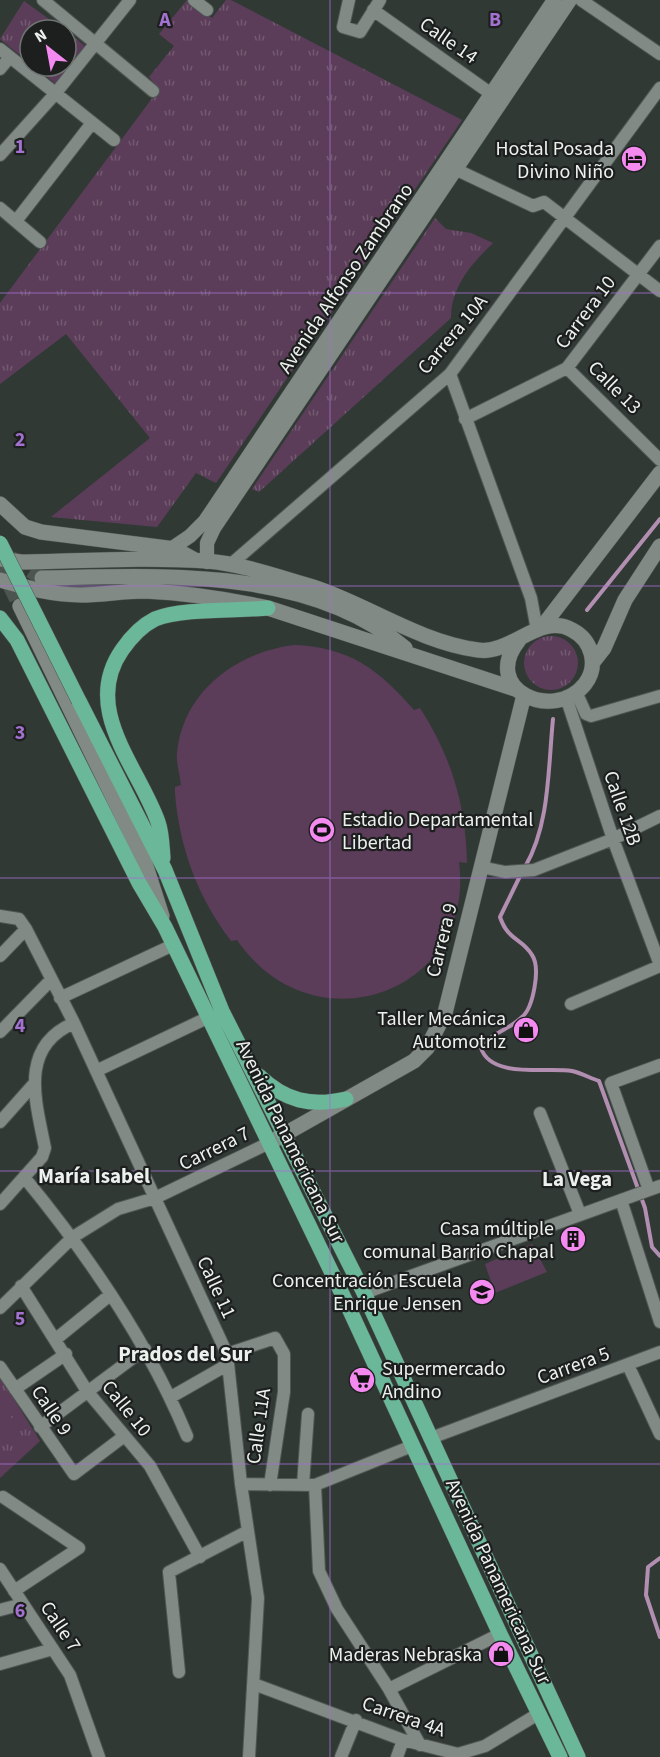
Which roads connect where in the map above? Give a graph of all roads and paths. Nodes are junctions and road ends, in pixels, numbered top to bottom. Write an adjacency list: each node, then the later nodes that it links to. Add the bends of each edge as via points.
1 (43, 0): 10 (street)
2 (130, 0): 10 (street)
3 (194, 0): 9 (street)
4 (349, 0): 8 (street, via 343,27 360,32)
5 (554, 0): 17 (street, Avenida Alfonso Zambrano)
6 (570, 0): 17 (street, Avenida Alfonso Zambrano)
7 (581, 0): 12 (street)
8 (376, 5): 17 (street, Calle 14)
9 (207, 10)
10 (96, 42): 15 (street); 16 (street)
11 (5, 53): 13 (street); 16 (street)
12 (660, 54)
13 (0, 69)
14 (660, 88): 23 (street, Carrera 10A)
15 (153, 91)
16 (56, 94): 18 (street); 20 (street)
17 (498, 98): 21 (street, Avenida Alfonso Zambrano); 37 (street, Avenida Alfonso Zambrano, via 205,521)
18 (92, 123): 19 (street); 24 (street)
19 (114, 140)
20 (0, 155)
21 (457, 170): 23 (street, via 533,206 544,202); 39 (street, Avenida Alfonso Zambrano, via 214,528)
22 (0, 208): 24 (street)
23 (566, 218): 27 (street); 30 (street, Carrera 10A)
24 (16, 221): 25 (street)
25 (40, 242)
26 (660, 246): 27 (street, Carrera 10)
27 (639, 273): 28 (street); 29 (street, Carrera 10)
28 (660, 291)
29 (567, 368): 31 (street, Carrera 10); 32 (street, Calle 13)
30 (450, 374): 31 (street); 40 (street, Carrera 10A)
31 (465, 419): 46 (street)
32 (660, 460)
33 (660, 473): 46 (main road)
34 (0, 504): 37 (main road, via 25,527 40,532)
35 (660, 546): 49 (main road, via 625,600 604,648)
36 (0, 547): 38 (main road, via 21,562); 56 (main road, bridge)
37 (175, 549): 38 (street, Avenida Alfonso Zambrano); 39 (main road)
38 (151, 560): 39 (main road)
39 (202, 561): 40 (main road)
40 (230, 565): 47 (main road, via 315,588 430,638 480,651)
41 (42, 578): 48 (main road, via 176,576 256,584 329,605 385,631)
42 (0, 580): 44 (main road, via 41,592 203,595)
43 (20, 606): 58 (main road, via 146,863)
44 (268, 608): 48 (main road); 56 (main road, via 156,619 132,634 109,676 105,692 108,714 158,823)
45 (0, 618): 58 (main road, Avenida Panamericana Sur, via 17,640)
46 (539, 628): 47 (main road); 49 (main road, via 570,628 590,648)
47 (519, 640): 50 (main road, via 506,662 509,680)
48 (410, 653): 50 (main road)
49 (592, 662): 51 (main road, via 590,674)
50 (520, 692): 51 (main road, via 538,700); 55 (main road, Carrera 9)
51 (571, 695): 52 (street, via 591,716); 54 (street, Calle 12B)
52 (660, 696)
53 (660, 816): 54 (street)
54 (613, 839): 55 (street, via 534,870 505,872); 62 (street, Calle 12B)
55 (481, 867): 73 (main road, Carrera 9, via 445,1013 427,1048 399,1071)
56 (165, 870): 69 (main road, Avenida Panamericana Sur, via 203,969)
57 (1, 917): 59 (street, via 19,919)
58 (165, 927): 60 (main road, Avenida Panamericana Sur)
59 (26, 929): 61 (street); 63 (street, Calle 11)
60 (173, 945): 64 (street); 66 (main road, Avenida Panamericana Sur)
61 (0, 956)
62 (660, 965): 65 (street)
63 (51, 980): 64 (street, Calle 11); 68 (street)
64 (60, 998): 67 (street, Calle 11)
65 (571, 1004)
66 (207, 1018): 71 (street); 77 (main road, Avenida Panamericana Sur)
67 (74, 1023): 71 (street, Calle 11); 72 (street, via 51,1038 43,1049)
68 (0, 1032)
69 (248, 1061): 73 (main road, via 273,1089 290,1098 318,1103); 76 (main road, Avenida Panamericana Sur)
70 (660, 1065): 79 (street, via 611,1083)
71 (96, 1071): 80 (street, Calle 11)
72 (33, 1085): 75 (street); 78 (street, via 45,1148)
73 (346, 1099): 76 (main road, Carrera 9)
74 (540, 1113): 83 (street)
75 (0, 1122)
76 (285, 1135): 77 (main road, Carrera 9); 86 (main road, Avenida Panamericana Sur)
77 (269, 1143): 80 (street, Carrera 7); 106 (main road, Avenida Panamericana Sur)
78 (24, 1177): 82 (street); 84 (street)
79 (651, 1189): 81 (street)
80 (154, 1198): 84 (street, Carrera 7, via 118,1209); 94 (street, Calle 11)
81 (625, 1198): 83 (street); 89 (street)
82 (0, 1204)
83 (580, 1214): 86 (street)
84 (73, 1237): 85 (street, Carrera 7); 87 (street)
85 (21, 1286): 88 (street, Carrera 7); 90 (street, Calle 10)
86 (364, 1293): 105 (main road, Avenida Panamericana Sur)
87 (110, 1295): 90 (street); 91 (street)
88 (0, 1308)
89 (660, 1322)
90 (56, 1339): 93 (street, Calle 10)
91 (145, 1349): 98 (street); 99 (street)
92 (660, 1352): 95 (street, Carrera 5)
93 (66, 1354): 97 (street); 98 (street, Calle 10)
94 (227, 1360): 99 (street); 107 (street, Calle 11); 108 (street, Calle 11A, via 275,1338 284,1354 284,1392)
95 (628, 1365): 102 (street); 105 (street, Carrera 5)
96 (0, 1367): 97 (street, Calle 9)
97 (15, 1389): 101 (street, Calle 9)
98 (87, 1391): 101 (street); 104 (street, Calle 10)
99 (171, 1396): 103 (street)
100 (308, 1414): 109 (street)
101 (39, 1426): 104 (street, Calle 9, via 74,1474)
102 (660, 1434)
103 (187, 1436)
104 (123, 1437): 112 (street, Calle 10, via 150,1466)
105 (431, 1438): 132 (main road, Avenida Panamericana Sur)
106 (412, 1446): 109 (street); 117 (main road, Avenida Panamericana Sur)
107 (241, 1484): 108 (street); 111 (street, Calle 11)
108 (270, 1485): 109 (street)
109 (309, 1485): 122 (street, via 319,1571 337,1609)
110 (3, 1497): 114 (street, via 79,1548)
111 (248, 1531): 112 (street); 121 (street, Calle 11, via 258,1598)
112 (200, 1557): 120 (street, via 169,1572)
113 (0, 1569): 114 (street, Calle 7)
114 (14, 1591): 115 (street, Calle 7)
115 (23, 1604): 116 (street); 118 (street, Calle 7)
116 (0, 1610)
117 (500, 1634): 122 (street); 123 (main road, Avenida Panamericana Sur)
118 (53, 1649): 119 (street); 127 (street, Calle 7, via 70,1675)
119 (0, 1664)
120 (179, 1672)
121 (254, 1684): 124 (street, Carrera 4A); 128 (street, Calle 11)
122 (389, 1689): 126 (street)
123 (538, 1714): 126 (street, Carrera 4A, via 485,1746 458,1754); 131 (main road, Avenida Panamericana Sur)
124 (356, 1720): 125 (street, Carrera 4A); 129 (street)
125 (403, 1740): 126 (street, Carrera 4A); 130 (street)
126 (420, 1745)
127 (99, 1757)
128 (249, 1757)
129 (341, 1757)
130 (397, 1757)
131 (560, 1757)
132 (578, 1757)

